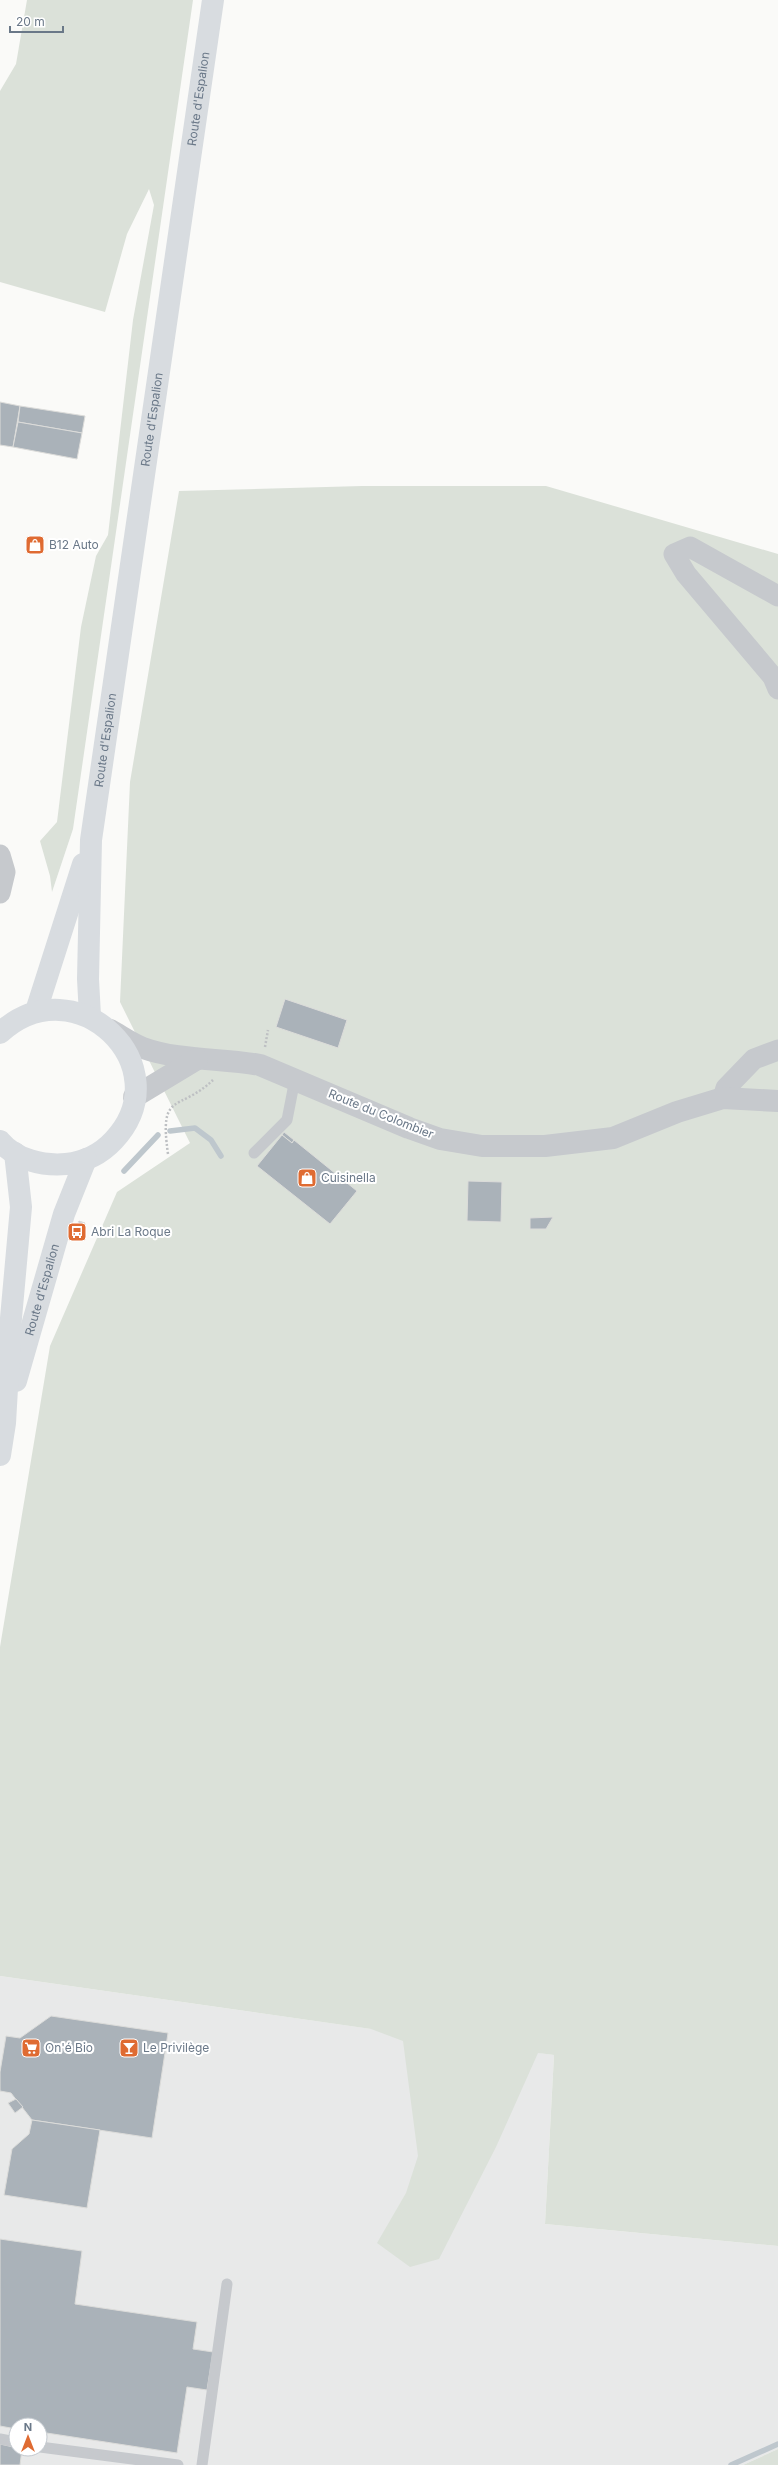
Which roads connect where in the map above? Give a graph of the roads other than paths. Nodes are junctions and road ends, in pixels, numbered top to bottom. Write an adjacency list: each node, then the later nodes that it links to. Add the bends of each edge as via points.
1 (213, 0): 4 (main road, Route d'Espalion)
2 (778, 596): 3 (street, via 690,547 674,554 686,574 773,677)
3 (778, 689)
4 (91, 840): 7 (main road, Route d'Espalion); 8 (main road, Route d'Espalion, via 88,979)
5 (0, 855): 6 (street, via 5,872)
6 (0, 893)
7 (36, 1011): 8 (main road, via 63,1009); 10 (main road, via 11,1023)
8 (90, 1016): 9 (main road)
9 (110, 1030): 12 (street, Route du Colombier, via 143,1048); 14 (main road, via 128,1054 135,1083)
10 (0, 1033)
11 (778, 1050): 15 (street, via 754,1059 726,1088)
12 (197, 1059): 13 (street, Route du Colombier, via 234,1060 260,1065); 14 (street)
13 (295, 1079): 15 (street, Route du Colombier, via 409,1128 440,1139 482,1146 545,1146 613,1138 677,1112); 18 (lane, via 287,1120)
14 (134, 1097): 19 (main road, via 128,1117 118,1135 104,1149)
15 (723, 1098): 16 (street, Route du Colombier)
16 (778, 1101)
17 (8, 1147): 19 (main road, via 43,1164 57,1165); 20 (main road, Route d'Espalion, via 21,1207)
18 (254, 1153)
19 (86, 1159): 20 (main road, Route d'Espalion, via 64,1214)
20 (5, 1423): 21 (main road, Route d'Espalion)
21 (0, 1454)
22 (227, 2284): 25 (lane)
23 (48, 2448): 24 (lane)
24 (178, 2465)
25 (202, 2465)

